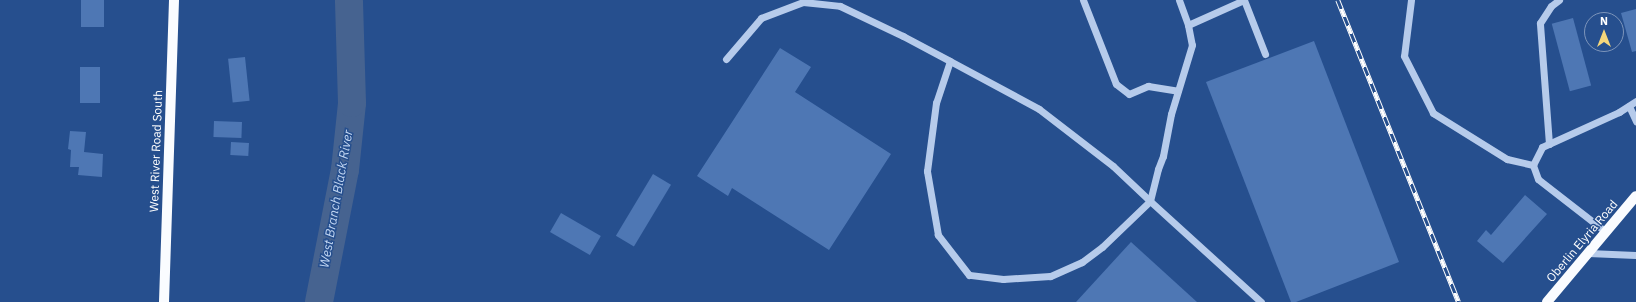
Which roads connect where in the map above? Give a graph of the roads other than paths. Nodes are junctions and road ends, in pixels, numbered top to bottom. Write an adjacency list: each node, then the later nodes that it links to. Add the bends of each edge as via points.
1 (174, 0): 22 (main road, West River Road South)
2 (1083, 0): 11 (lane, via 1116,84 1129,94 1148,86)
3 (1179, 0): 7 (lane)
4 (1244, 0): 7 (lane); 8 (lane)
5 (1411, 0): 16 (lane, via 1404,56 1433,113 1507,159)
6 (1559, 0): 15 (lane, via 1551,6 1540,23)
7 (1188, 25): 11 (lane, via 1192,45)
8 (1265, 54)
9 (726, 58): 10 (lane, via 761,18 804,2 840,6)
10 (950, 61): 18 (lane, via 1039,110 1113,166); 18 (lane, via 936,103 927,171 938,234 969,275 1003,279 1050,276 1082,262 1102,247)
11 (1178, 91): 18 (lane, via 1171,114 1164,156)
12 (1636, 101): 13 (lane)
13 (1629, 106): 14 (lane); 15 (lane)
14 (1636, 121)
15 (1549, 144): 16 (lane, via 1542,147)
16 (1533, 165): 19 (lane, via 1538,179)
17 (1636, 196): 19 (main road, Oberlin Elyria Road)
18 (1150, 201): 23 (lane)
19 (1606, 232): 20 (main road, Oberlin Elyria Road)
20 (1588, 253): 21 (lane); 24 (main road, Oberlin Elyria Road)
21 (1636, 255)
22 (164, 302)
23 (1261, 302)
24 (1547, 302)

